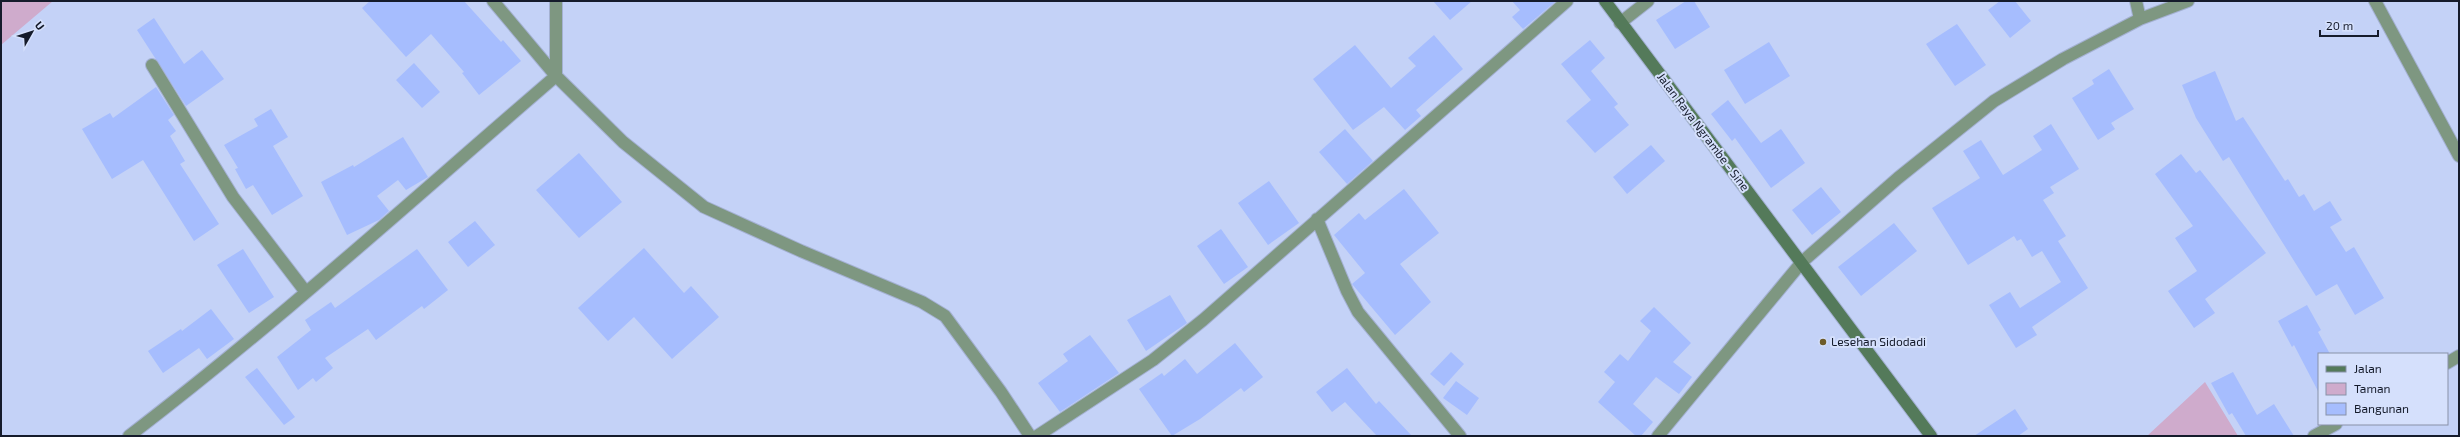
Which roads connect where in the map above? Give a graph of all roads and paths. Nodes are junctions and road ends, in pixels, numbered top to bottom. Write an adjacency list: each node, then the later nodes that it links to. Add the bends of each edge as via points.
1 (493, 1): 12 (street)
2 (556, 1): 12 (street)
3 (1567, 1): 14 (street)
4 (1605, 1): 10 (main road, Jalan Raya Ngrambe - Sine)
5 (1648, 1): 10 (street)
6 (2136, 1): 9 (street)
7 (2188, 1): 9 (street)
8 (2376, 1): 13 (street)
9 (2140, 19): 15 (street, via 2063,59 1994,101 1898,178)
10 (1620, 23): 15 (main road, Jalan Raya Ngrambe - Sine)
11 (152, 65): 16 (street, via 233,197)
12 (556, 76): 16 (street); 21 (street, via 623,142 704,207 922,302 945,316)
13 (2459, 156)
14 (1317, 219): 22 (street, via 1203,320 1153,360); 23 (street, via 1358,312)
15 (1802, 262): 24 (street); 25 (main road, Jalan Raya Ngrambe - Sine)
16 (305, 291): 20 (street, via 172,404)
17 (2459, 356): 18 (street)
18 (2448, 362)
19 (2334, 425): 26 (street)
20 (129, 436)
21 (1030, 436)
22 (1038, 436)
23 (1460, 436)
24 (1658, 436)
25 (1931, 436)
26 (2314, 436)

